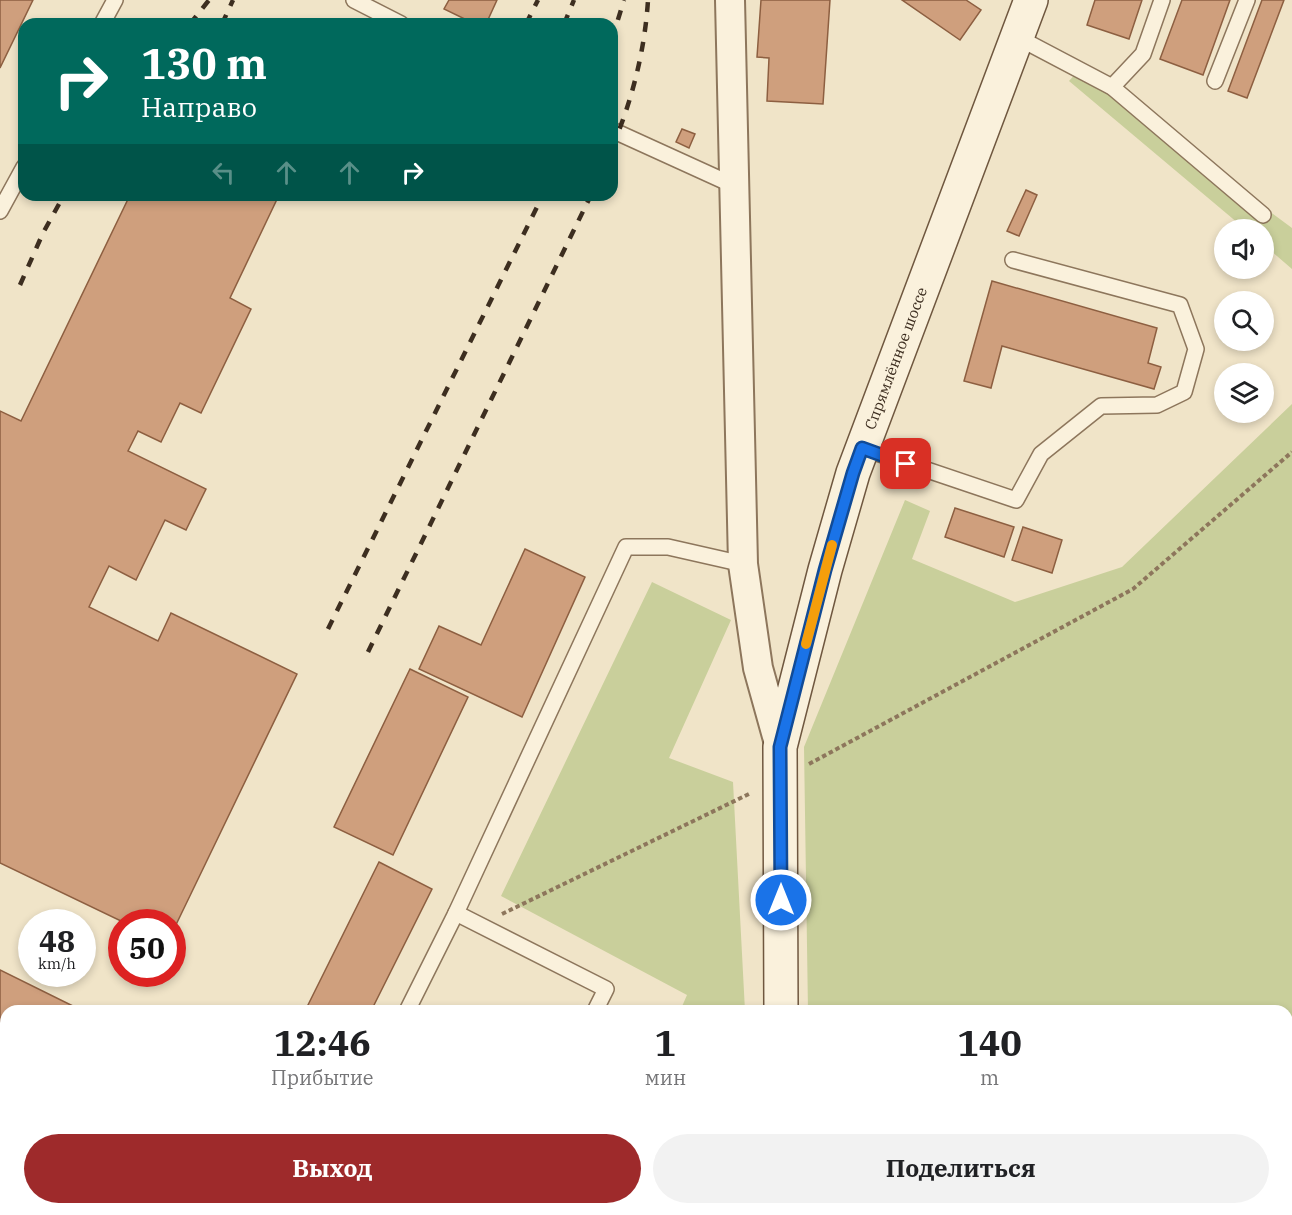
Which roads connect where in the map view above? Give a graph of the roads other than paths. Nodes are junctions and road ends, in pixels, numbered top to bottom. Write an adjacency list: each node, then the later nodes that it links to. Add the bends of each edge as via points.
1 (115, 0): 7 (lane)
2 (354, 0): 8 (lane)
3 (730, 0): 14 (street)
4 (1031, 0): 9 (main road, Спрямлённое шоссе)
5 (1161, 0): 11 (lane, via 1143,54)
6 (1247, 0): 10 (lane)
7 (105, 18)
8 (389, 18)
9 (1017, 37): 11 (lane); 18 (main road, Спрямлённое шоссе)
10 (1215, 81)
11 (1112, 87): 16 (lane)
12 (618, 133): 14 (lane)
13 (18, 178): 15 (lane)
14 (735, 186): 19 (street)
15 (0, 211)
16 (1263, 215)
17 (1013, 260): 18 (lane, via 1180,305 1196,349 1184,392 1157,405 1101,406 1041,454 1016,500)
18 (862, 448): 20 (main road, Спрямлённое шоссе, via 825,570)
19 (743, 564): 20 (street, via 758,668); 21 (lane, via 668,547 626,548)
20 (780, 763): 24 (main road, Спрямлённое шоссе)
21 (456, 913): 22 (lane); 23 (lane, via 606,988)
22 (410, 1005)
23 (599, 1005)
24 (781, 1005)

